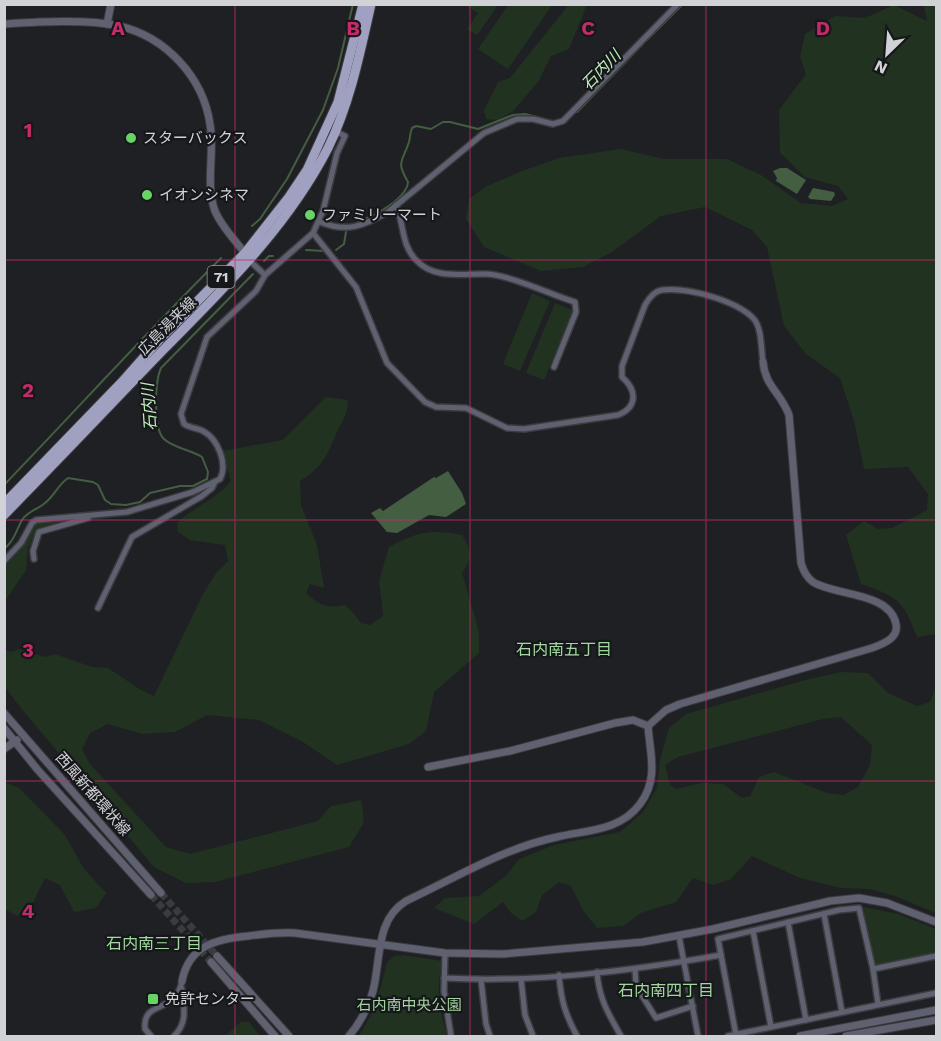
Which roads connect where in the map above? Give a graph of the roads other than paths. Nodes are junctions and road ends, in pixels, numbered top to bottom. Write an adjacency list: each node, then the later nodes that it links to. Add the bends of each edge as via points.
1 (111, 4): 6 (street)
2 (363, 4): 11 (main road, 広島湯来線 / 71, via 338,102 321,142 307,170)
3 (371, 4): 7 (main road, 広島湯来線 / 71, via 355,74)
4 (678, 4): 8 (street, via 563,121 553,124 518,119 484,133)
5 (4, 24): 6 (street)
6 (106, 24): 11 (street, via 131,29 153,40 179,61 196,83 211,130 213,202 222,223)
7 (335, 131): 9 (street, via 345,136); 11 (main road, 広島湯来線 / 71, via 298,198)
8 (396, 205): 9 (street, via 356,226 336,228); 14 (street, via 405,240 423,266 449,274 496,276 575,303 576,312)
9 (320, 222): 10 (street)
10 (313, 233): 12 (street); 13 (street, via 356,287 387,363 425,402 436,407 466,408 507,428 524,429 618,415 628,410 634,392 622,377 622,366 645,304 661,290 707,294 748,314 759,329)
11 (247, 257): 12 (street); 16 (main road, 広島湯来線 / 71, via 160,339); 17 (main road, 広島湯来線 / 71)
12 (265, 275): 15 (street, via 256,291 207,337 181,414 184,424 209,435 219,451 224,468)
13 (763, 362): 23 (street, via 767,382 789,415 805,574 816,584 885,607 892,614 896,631 892,638 873,648 680,704)
14 (554, 367)
15 (215, 482): 18 (street, via 127,512); 21 (street, via 202,496 132,537)
16 (4, 504)
17 (4, 516)
18 (95, 516): 19 (street, via 42,530 36,539); 20 (street, via 36,520)
19 (34, 559)
20 (4, 561)
21 (98, 608)
22 (4, 713): 25 (street, 西風新都環状線)
23 (648, 726): 28 (street, via 633,720 615,723 510,751); 36 (street, via 651,781 645,798 633,812 610,826 521,847 406,901 392,913)
24 (4, 728): 26 (street, 西風新都環状線)
25 (24, 735): 26 (street); 29 (street, 西風新都環状線)
26 (16, 741): 27 (street); 30 (street, 西風新都環状線)
27 (4, 749)
28 (428, 767)
29 (161, 893)
30 (151, 896)
31 (824, 914): 32 (street); 44 (street, via 859,908); 55 (street)
32 (788, 922): 34 (street); 56 (street)
33 (936, 922): 35 (street, via 887,903 859,898)
34 (753, 931): 38 (street, via 718,939); 58 (street)
35 (679, 936): 37 (street, via 526,952); 41 (street)
36 (380, 945): 37 (street); 50 (street, via 295,933 220,939 193,957); 64 (street, via 369,1003)
37 (445, 953): 47 (street)
38 (721, 955): 41 (street); 59 (street)
39 (217, 956): 63 (street)
40 (936, 956): 44 (street)
41 (684, 961): 43 (street); 53 (street)
42 (210, 962): 62 (street)
43 (635, 969): 45 (street); 53 (street, via 636,986 656,1018)
44 (873, 969): 52 (street)
45 (597, 972): 46 (street); 69 (street, via 598,991)
46 (559, 975): 48 (street); 68 (street, via 561,1002)
47 (444, 978): 49 (street); 65 (street)
48 (521, 979): 49 (street); 67 (street, via 525,1015)
49 (481, 980): 66 (street)
50 (182, 981): 60 (street, via 176,997 147,1015 146,1029); 61 (street, via 184,1019)
51 (936, 993): 52 (street)
52 (878, 1004): 55 (street)
53 (693, 1006): 70 (street)
54 (936, 1010): 72 (street)
55 (843, 1012): 56 (street)
56 (806, 1020): 58 (street)
57 (936, 1020): 73 (street)
58 (771, 1027): 59 (street)
59 (736, 1035): 71 (street)
60 (151, 1036)
61 (174, 1036)
62 (275, 1036)
63 (289, 1036)
64 (349, 1036)
65 (451, 1036)
66 (490, 1036)
67 (533, 1036)
68 (577, 1036)
69 (621, 1036)
70 (698, 1036)
71 (728, 1036)
72 (800, 1036)
73 (846, 1036)

